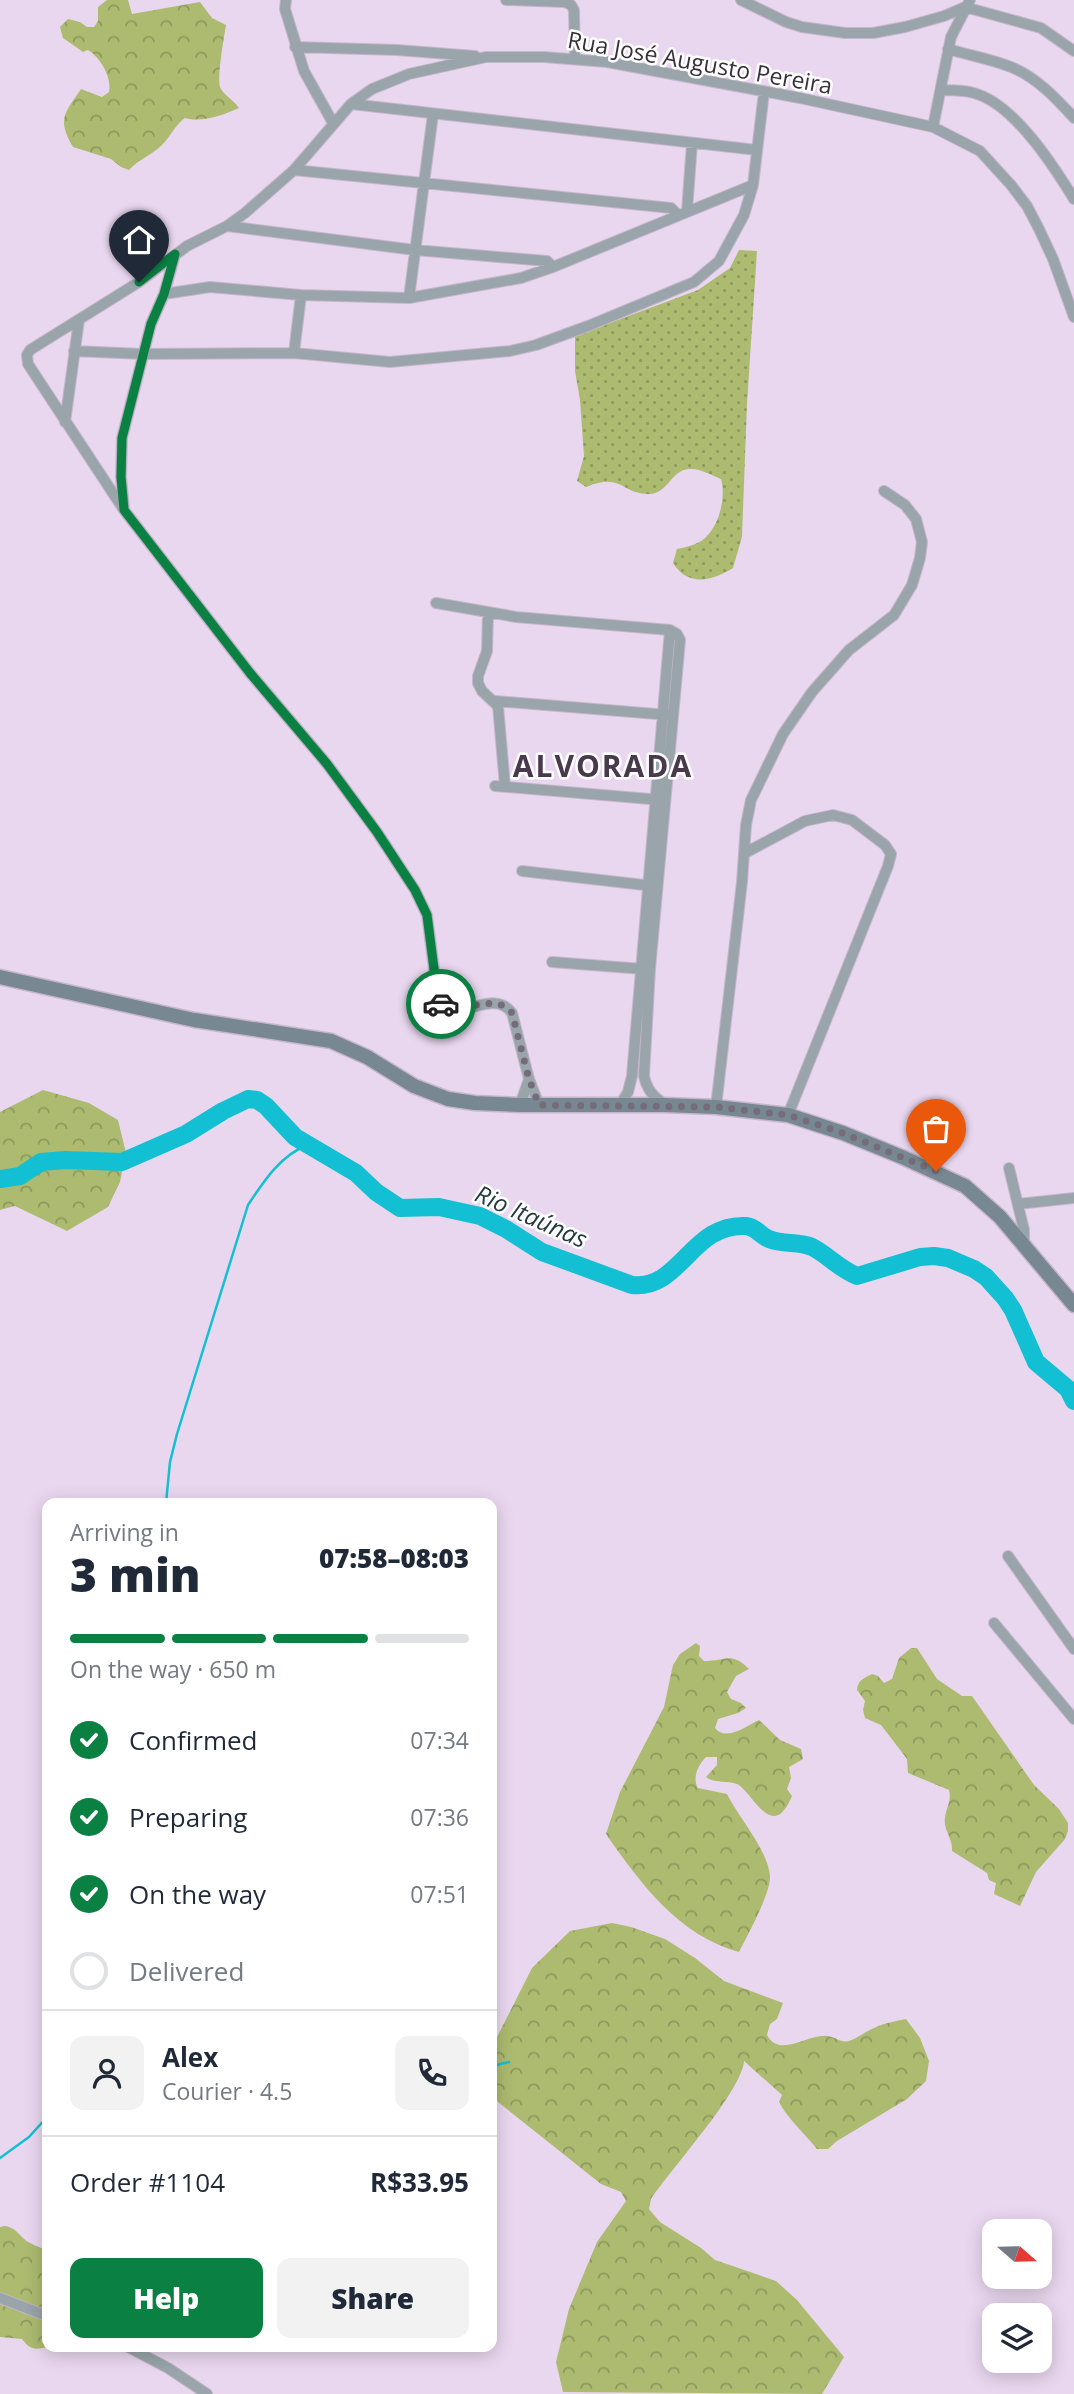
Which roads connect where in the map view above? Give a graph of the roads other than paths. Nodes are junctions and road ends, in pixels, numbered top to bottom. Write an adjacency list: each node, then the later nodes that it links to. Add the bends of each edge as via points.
1 (286, 0): 5 (street)
2 (506, 0): 9 (street, via 571,5)
3 (741, 0): 4 (street, via 786,22 845,33 905,27 944,16)
4 (968, 3): 6 (street); 7 (street, via 1041,28)
5 (295, 47): 8 (street); 15 (street)
6 (948, 49): 10 (street); 14 (street, via 1024,73)
7 (1074, 51)
8 (486, 57): 9 (street, Rua José Augusto Pereira); 12 (street, Rua José Augusto Pereira, via 393,79)
9 (576, 58): 11 (street, Rua José Augusto Pereira)
10 (941, 90): 16 (street); 22 (street, via 978,94 1013,118 1047,156)
11 (764, 92): 16 (street, Rua José Augusto Pereira); 18 (street)
12 (351, 104): 13 (street); 15 (street, Rua José Augusto Pereira)
13 (433, 114): 17 (street); 20 (street)
14 (1074, 118)
15 (333, 123): 19 (street, Rua José Augusto Pereira)
16 (933, 127): 30 (street, Rua José Augusto Pereira, via 980,151 1011,185 1027,206)
17 (692, 143): 18 (street); 23 (street)
18 (757, 150): 21 (street)
19 (293, 170): 20 (street); 24 (street, Rua José Augusto Pereira)
20 (424, 184): 23 (street, via 671,208); 25 (street)
21 (752, 185): 23 (street); 35 (street, via 733,238 708,272 588,327 523,348 447,358 390,362)
22 (1074, 199)
23 (682, 213): 27 (street)
24 (227, 226): 25 (street); 26 (street, Rua José Augusto Pereira)
25 (415, 250): 27 (street, via 547,261); 31 (street)
26 (175, 254): 28 (street); 33 (street, Rua José Augusto Pereira)
27 (553, 267): 31 (street, via 520,278)
28 (164, 294): 29 (street, via 210,287); 36 (street)
29 (301, 295): 31 (street); 35 (street)
30 (1070, 296): 32 (street, Rua José Augusto Pereira)
31 (409, 298)
32 (1074, 317)
33 (79, 320): 34 (street); 37 (street, Rua José Augusto Pereira, via 27,355 27,364)
34 (74, 351): 36 (street); 37 (street)
35 (294, 353): 36 (street)
36 (143, 354): 39 (street, via 122,438)
37 (65, 422): 39 (street)
38 (884, 491): 45 (street, via 905,505 921,531 920,558 912,584 894,615 825,675 783,734 751,800)
39 (124, 510): 51 (street, via 327,764 415,890 427,915 438,1000 449,1010 494,1003 508,1007)
40 (436, 603): 41 (street)
41 (488, 613): 42 (street, via 487,651 478,679 482,691); 43 (street, via 670,630 680,640)
42 (495, 701): 43 (street); 44 (street, via 500,786)
43 (668, 715): 44 (street)
44 (661, 800): 47 (street)
45 (745, 853): 56 (street); 57 (street, via 805,821 833,815 852,820 891,854)
46 (522, 871): 47 (street)
47 (653, 886): 49 (street)
48 (552, 962): 49 (street)
49 (645, 969): 54 (street, via 632,1076); 55 (street, via 644,1076 652,1096)
50 (0, 977): 52 (main road, via 183,1017 331,1041 439,1096 475,1104)
51 (529, 1079): 52 (street); 53 (street)
52 (520, 1105): 53 (main road)
53 (539, 1105): 54 (main road)
54 (620, 1105): 55 (main road)
55 (665, 1105): 56 (main road)
56 (716, 1107): 57 (main road)
57 (788, 1115): 61 (main road, via 891,1152 965,1186)
58 (1009, 1168): 60 (street)
59 (1074, 1198): 60 (street)
60 (1018, 1204): 61 (street)
61 (1024, 1246): 62 (main road)
62 (1074, 1305)
63 (1008, 1556): 65 (street)
64 (994, 1623): 66 (street)
65 (1074, 1649)
66 (1074, 1719)
67 (0, 2298): 68 (street)
68 (42, 2314)
69 (138, 2352): 70 (street)
70 (207, 2394)

